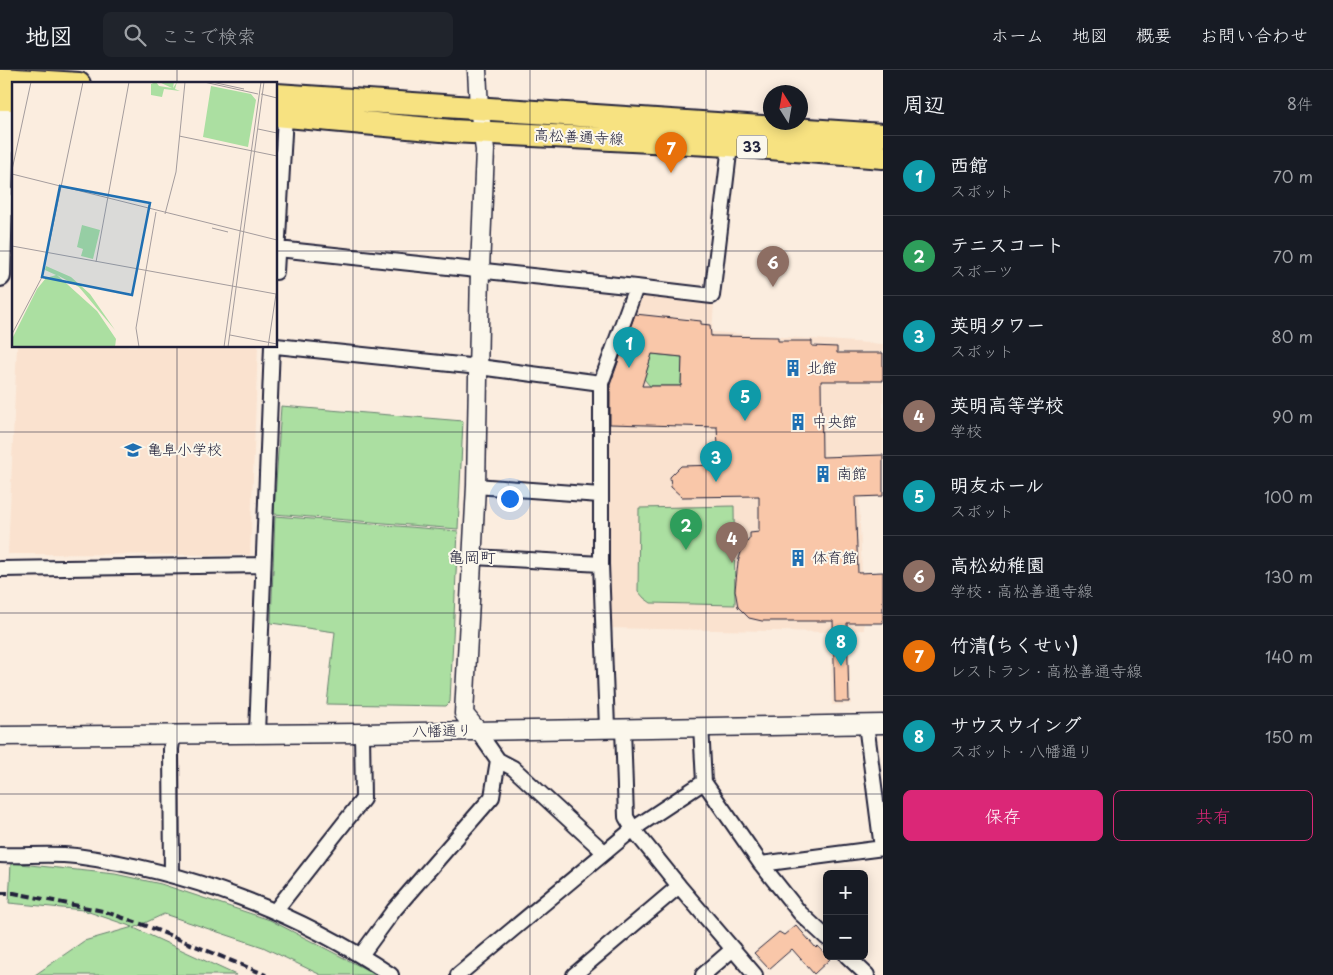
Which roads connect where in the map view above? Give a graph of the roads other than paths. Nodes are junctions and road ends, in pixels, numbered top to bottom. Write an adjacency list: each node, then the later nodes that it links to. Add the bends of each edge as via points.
1 (477, 70): 4 (street)
2 (5, 88): 12 (main road)
3 (278, 95): 4 (main road, 高松善通寺線 / 33)
4 (479, 108): 6 (street); 7 (main road, 高松善通寺線 / 33)
5 (281, 115): 6 (main road, 高松善通寺線 / 33); 10 (street)
6 (482, 132): 8 (main road, 高松善通寺線 / 33); 11 (street)
7 (883, 135)
8 (730, 145): 9 (main road, 高松善通寺線 / 33); 13 (street, via 712,296)
9 (883, 157)
10 (278, 248): 11 (street)
11 (480, 269): 13 (street); 16 (street)
12 (0, 276)
13 (636, 287): 17 (street)
14 (278, 346): 16 (street)
15 (272, 348): 22 (street)
16 (479, 367): 17 (street); 18 (street)
17 (601, 383): 19 (street)
18 (476, 486): 19 (street); 20 (street)
19 (600, 495): 21 (street)
20 (473, 557): 21 (street); 27 (street, via 464,714)
21 (601, 564): 26 (street)
22 (263, 565): 23 (street); 29 (street)
23 (0, 569)
24 (874, 724): 25 (street, 八幡通り); 35 (street)
25 (701, 726): 26 (street, 八幡通り); 33 (street)
26 (615, 728): 27 (street, 八幡通り); 34 (street, via 626,817)
27 (477, 730): 28 (street, 八幡通り); 32 (street)
28 (362, 732): 29 (street, 八幡通り); 41 (street, via 363,799)
29 (257, 733): 30 (street, 八幡通り)
30 (173, 735): 31 (street, 八幡通り); 39 (street)
31 (0, 736)
32 (498, 760): 36 (street, via 513,768); 44 (street, via 492,797 394,910)
33 (704, 782): 34 (street); 38 (street)
34 (633, 829): 36 (street); 40 (street)
35 (882, 848): 38 (street)
36 (604, 852): 47 (street)
37 (0, 855): 39 (street, via 75,856)
38 (761, 864): 42 (street, via 800,913)
39 (172, 874): 41 (street)
40 (679, 886): 43 (street); 48 (street)
41 (275, 910): 44 (street)
42 (823, 934)
43 (733, 949): 49 (street); 50 (street)
44 (361, 955): 46 (street)
45 (851, 960): 51 (street)
46 (391, 975)
47 (458, 975)
48 (574, 975)
49 (703, 975)
50 (756, 975)
51 (867, 975)

